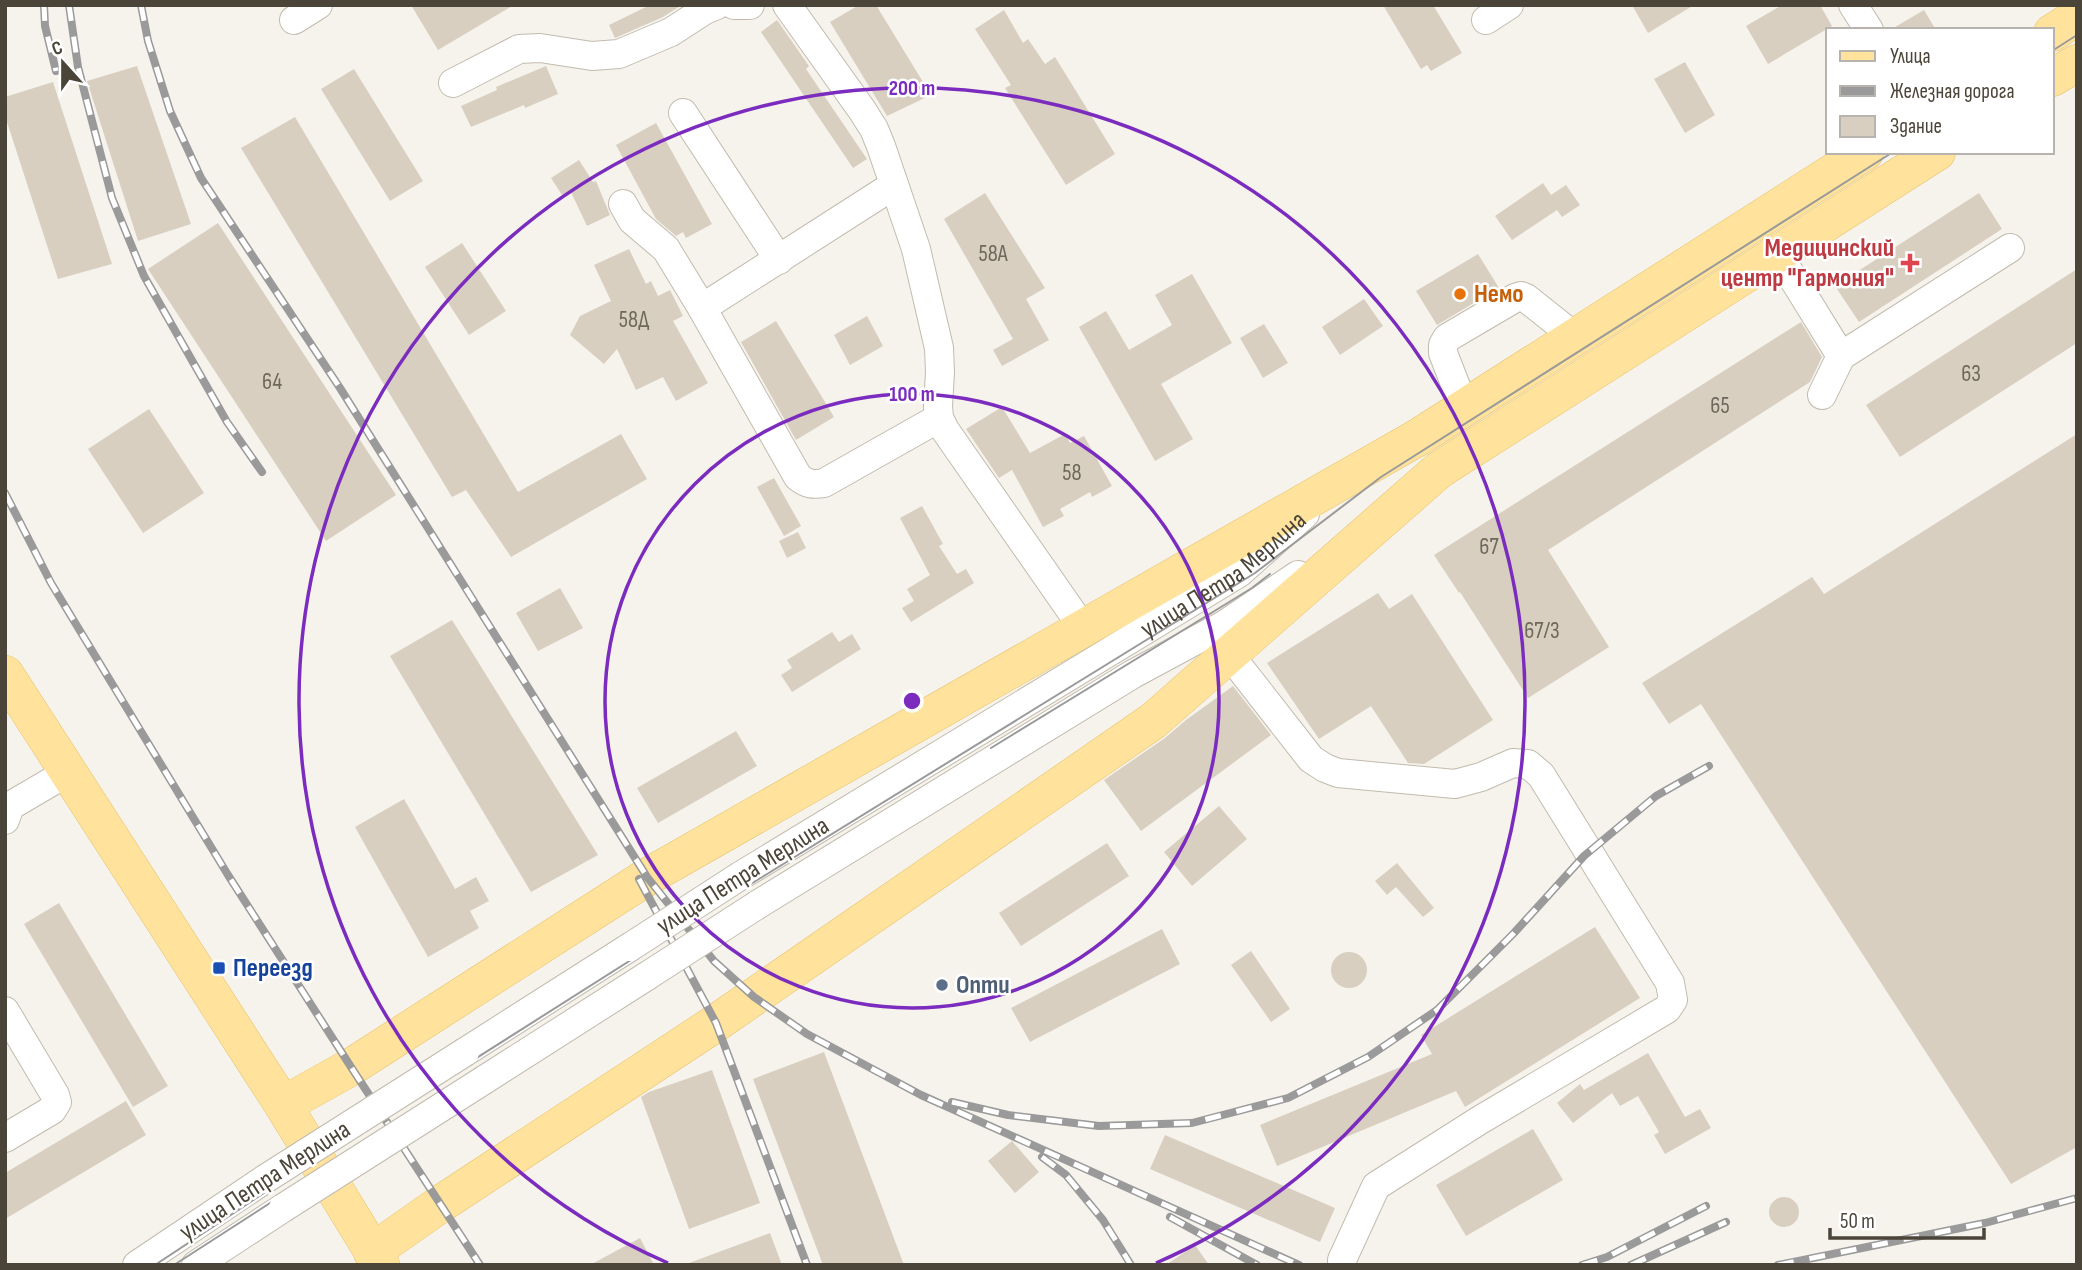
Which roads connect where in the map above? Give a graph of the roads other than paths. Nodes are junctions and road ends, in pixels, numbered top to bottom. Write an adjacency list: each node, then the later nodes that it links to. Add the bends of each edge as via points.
1 (318, 5): 8 (street)
2 (734, 5): 3 (street)
3 (750, 5)
4 (787, 5): 17 (street, via 874,129)
5 (1853, 5): 9 (street)
6 (703, 8): 13 (street, via 671,32 619,54 519,49)
7 (2077, 17): 10 (main road)
8 (294, 20)
9 (1868, 28)
10 (2054, 32)
11 (2077, 63): 12 (main road)
12 (2054, 77)
13 (453, 83)
14 (683, 113): 21 (street)
15 (1862, 154): 23 (main road, улица Петра Мерлина)
16 (1934, 154): 20 (main road, улица Петра Мерлина)
17 (894, 185): 21 (street); 27 (street, via 916,249 939,348)
18 (623, 204): 22 (street, via 632,220 666,249)
19 (2010, 248): 24 (street)
20 (1778, 254): 24 (street); 29 (main road, улица Петра Мерлина)
21 (779, 260): 22 (street)
22 (702, 308): 27 (street, via 805,482 824,483)
23 (1575, 337): 26 (main road, улица Петра Мерлина); 26 (street, via 1521,296 1447,338 1443,353)
24 (1841, 356): 25 (street)
25 (1822, 395)
26 (1464, 407): 28 (main road, улица Петра Мерлина)
27 (940, 418): 32 (street)
28 (1417, 438): 29 (street); 30 (main road, улица Петра Мерлина)
29 (1439, 470): 31 (main road, улица Петра Мерлина)
30 (1343, 480): 32 (main road, улица Петра Мерлина); 41 (street, улица Петра Мерлина, bridge, via 1239,573 740,876)
31 (1390, 513): 33 (main road, улица Петра Мерлина); 42 (street, улица Петра Мерлина, bridge, via 1224,625 1133,674 757,905)
32 (1083, 628): 38 (main road, улица Петра Мерлина, via 647,877 351,1067)
33 (1229, 654): 40 (main road, улица Петра Мерлина, via 1153,721 716,1023 439,1205); 43 (street, via 1311,759 1338,773 1455,784 1513,763 1528,764 1541,775 1672,992 1667,1009 1376,1186)
34 (5, 674): 35 (main road)
35 (68, 772): 36 (street); 38 (main road)
36 (7, 808)
37 (5, 1011): 39 (street, via 57,1102 52,1110)
38 (283, 1105): 40 (main road)
39 (5, 1138)
40 (377, 1258)
41 (136, 1265)
42 (196, 1265)
43 (1342, 1265)

